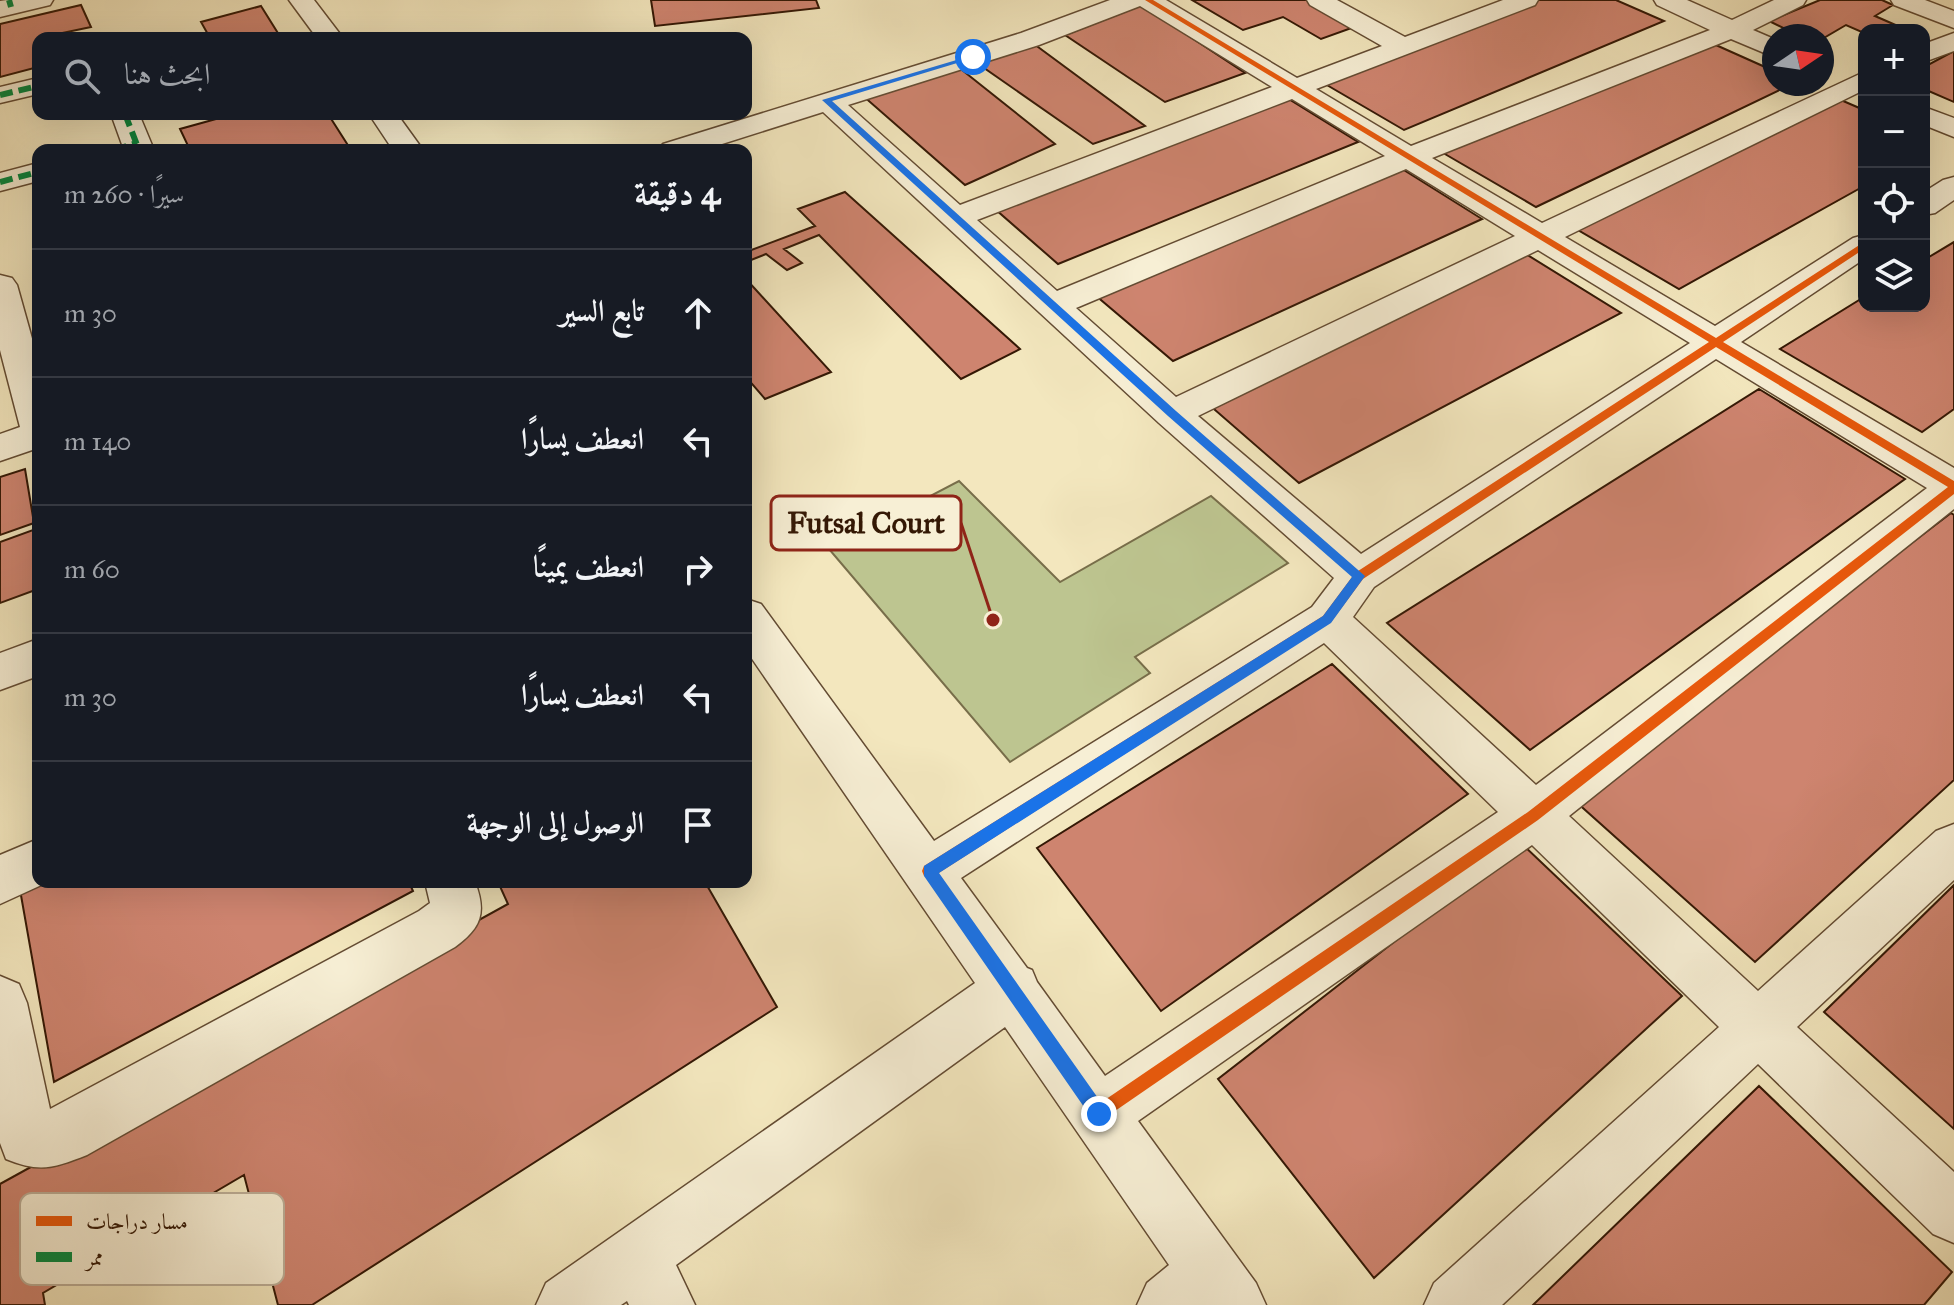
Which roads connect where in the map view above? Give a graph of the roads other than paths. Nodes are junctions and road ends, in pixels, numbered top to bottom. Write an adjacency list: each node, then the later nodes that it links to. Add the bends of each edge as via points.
1 (41, 0): 10 (street)
2 (301, 0): 14 (street)
3 (1133, 0): 25 (street, via 1015,44)
4 (1148, 0): 23 (street)
5 (1319, 0): 17 (street)
6 (1526, 0): 11 (street)
7 (1666, 0): 13 (street)
8 (1794, 0): 13 (street)
9 (1903, 0): 12 (street)
10 (7, 5)
11 (1483, 6): 17 (street)
12 (1954, 20)
13 (1732, 30): 16 (street); 33 (street)
14 (325, 32)
15 (1954, 41): 18 (street)
16 (1762, 44)
17 (1403, 47): 23 (street)
18 (1930, 51)
19 (1834, 74): 20 (street)
20 (1858, 83)
21 (1858, 85): 39 (street)
22 (32, 87): 24 (street)
23 (1293, 89): 33 (street); 38 (street)
24 (0, 95)
25 (826, 100): 32 (street); 38 (street)
26 (1930, 118): 29 (street)
27 (126, 120): 30 (street)
28 (387, 120): 31 (street)
29 (1954, 128)
30 (129, 144)
31 (404, 144)
32 (691, 144)
33 (1408, 157): 39 (street); 42 (street)
34 (32, 174): 35 (street)
35 (0, 182)
36 (1954, 186): 37 (street)
37 (1930, 202)
38 (953, 218): 42 (street)
39 (1541, 237): 43 (street); 45 (street)
40 (1858, 249): 43 (street)
41 (1, 285): 44 (street)
42 (1052, 305): 45 (street)
43 (1714, 342): 49 (street); 50 (street)
44 (32, 403)
45 (1172, 414): 50 (street)
46 (32, 436): 48 (street)
47 (1954, 446): 49 (street)
48 (0, 448)
49 (1944, 481): 55 (street)
50 (1359, 576): 51 (street)
51 (1327, 619): 55 (street); 58 (street)
52 (752, 624): 58 (street)
53 (32, 659): 54 (street)
54 (0, 672)
55 (1533, 816): 63 (street); 64 (street)
56 (1954, 847): 63 (street)
57 (32, 865): 59 (street)
58 (929, 871): 61 (street)
59 (0, 880)
60 (452, 888): 62 (street, via 455,916 437,929 56,1137 27,1138)
61 (1013, 989): 64 (street); 66 (street)
62 (0, 1003)
63 (1758, 1029): 65 (street); 69 (street)
64 (1099, 1114): 67 (street)
65 (1954, 1213)
66 (650, 1280): 68 (street)
67 (1204, 1294)
68 (568, 1305)
69 (1456, 1305)

